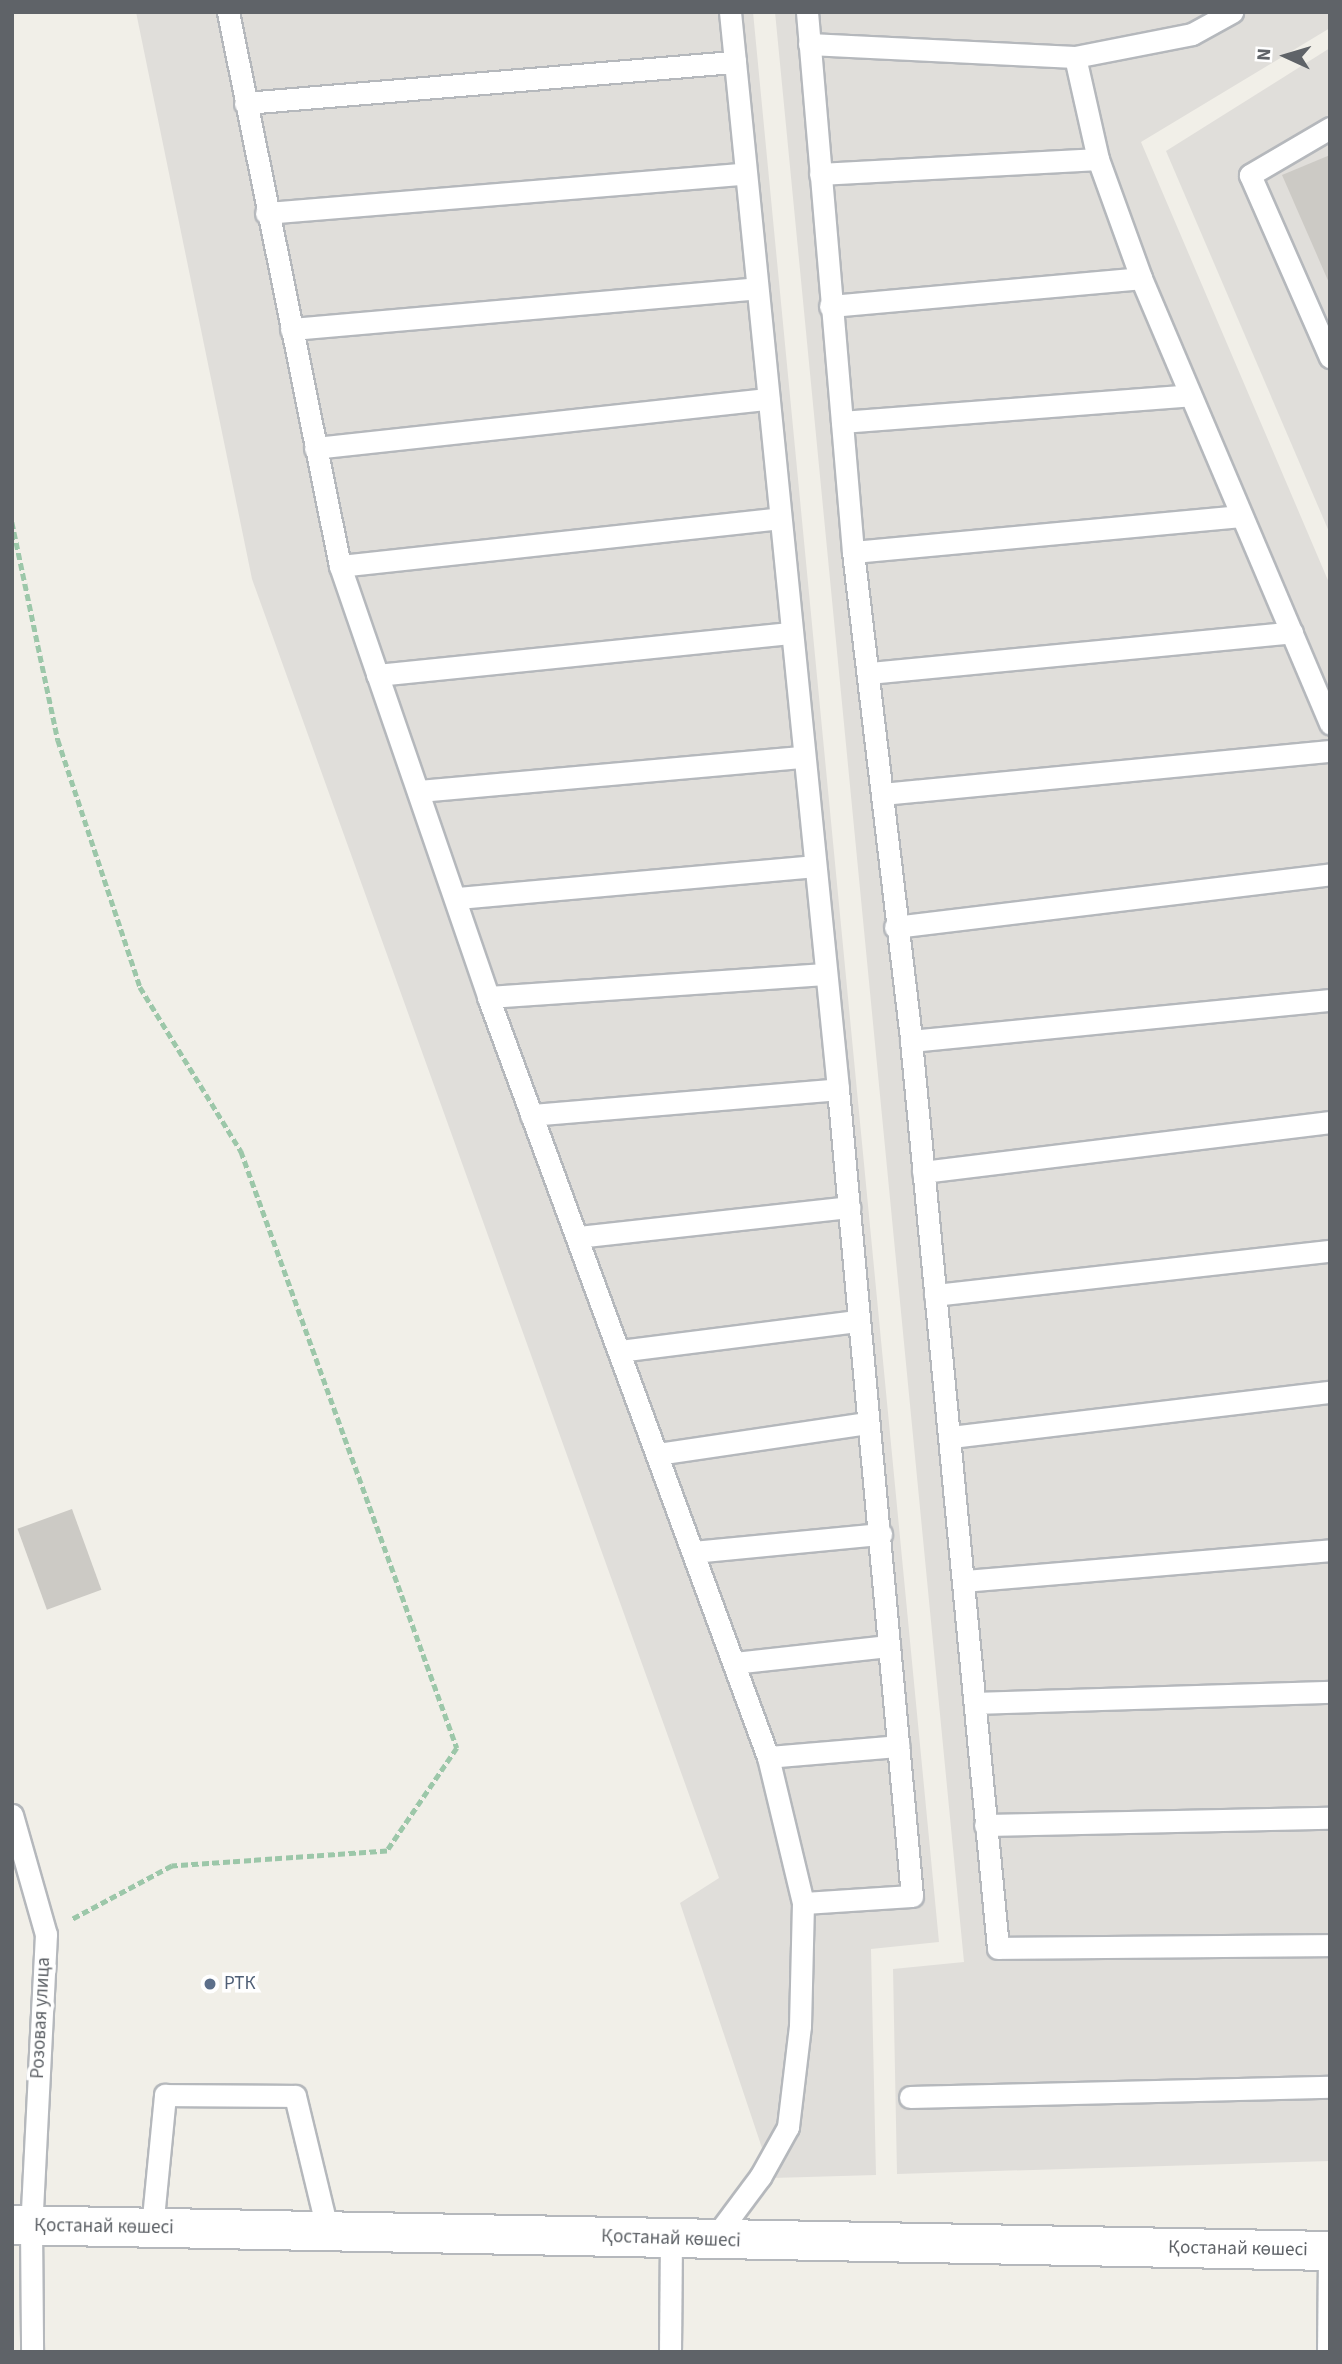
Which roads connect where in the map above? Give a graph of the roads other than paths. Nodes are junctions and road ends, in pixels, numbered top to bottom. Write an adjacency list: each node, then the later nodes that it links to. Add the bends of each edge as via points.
1 (228, 12): 8 (lane)
2 (730, 12): 7 (lane)
3 (807, 12): 5 (lane)
4 (1232, 12): 6 (lane, via 1192,34)
5 (809, 44): 6 (lane); 11 (lane)
6 (1075, 57): 10 (lane)
7 (735, 62): 8 (lane); 12 (lane)
8 (245, 103): 13 (lane)
9 (1330, 128): 18 (lane, via 1250,175)
10 (1098, 159): 11 (lane); 14 (lane)
11 (820, 173): 16 (lane)
12 (744, 174): 13 (lane); 15 (lane)
13 (266, 213): 17 (lane)
14 (1142, 278): 16 (lane); 19 (lane)
15 (755, 288): 17 (lane); 20 (lane)
16 (830, 306): 21 (lane)
17 (290, 329): 22 (lane)
18 (1330, 357)
19 (1190, 395): 21 (lane); 23 (lane)
20 (768, 399): 22 (lane); 24 (lane)
21 (842, 422): 25 (lane)
22 (315, 448): 26 (lane)
23 (1241, 516): 25 (lane); 27 (lane)
24 (779, 518): 26 (lane); 28 (lane)
25 (853, 552): 29 (lane)
26 (340, 566): 30 (lane)
27 (1292, 632): 29 (lane); 31 (lane)
28 (790, 633): 30 (lane); 33 (lane)
29 (870, 673): 35 (lane)
30 (377, 676): 34 (lane)
31 (1330, 724)
32 (1330, 751): 35 (lane)
33 (803, 757): 34 (lane); 36 (lane)
34 (419, 791): 38 (lane)
35 (882, 794): 39 (lane)
36 (814, 866): 38 (lane); 40 (lane)
37 (1330, 874): 39 (lane)
38 (457, 898): 41 (lane)
39 (895, 927): 43 (lane)
40 (825, 974): 41 (lane); 44 (lane)
41 (488, 998): 45 (lane)
42 (1330, 1000): 43 (lane)
43 (911, 1041): 47 (lane)
44 (838, 1089): 45 (lane); 48 (lane)
45 (531, 1115): 49 (lane)
46 (1330, 1122): 47 (lane)
47 (923, 1172): 51 (lane)
48 (849, 1207): 49 (lane); 52 (lane)
49 (578, 1237): 53 (lane)
50 (1330, 1251): 51 (lane)
51 (935, 1295): 56 (lane)
52 (858, 1321): 53 (lane); 55 (lane)
53 (619, 1351): 57 (lane)
54 (1330, 1392): 56 (lane)
55 (867, 1423): 57 (lane); 58 (lane)
56 (951, 1437): 61 (lane)
57 (657, 1454): 60 (lane)
58 (881, 1534): 60 (lane); 62 (lane)
59 (1330, 1550): 61 (lane)
60 (693, 1552): 63 (lane)
61 (964, 1581): 65 (lane)
62 (890, 1646): 63 (lane); 66 (lane)
63 (734, 1663): 67 (lane)
64 (1330, 1692): 65 (lane)
65 (976, 1703): 70 (lane)
66 (899, 1746): 67 (lane); 71 (lane, via 912,1896)
67 (768, 1757): 71 (lane)
68 (12, 1815): 75 (lane, Розовая улица, via 46,1934)
69 (1330, 1818): 70 (lane)
70 (985, 1825): 72 (lane, via 998,1948)
71 (803, 1903): 79 (lane, via 800,2026 788,2127 760,2177)
72 (1330, 1945)
73 (1330, 2087): 74 (lane)
74 (910, 2097)
75 (22, 2226): 76 (street, Қостанай көшесі); 81 (lane, Розовая улица)
76 (152, 2228): 77 (street, Қостанай көшесі); 77 (lane, via 165,2095 295,2096)
77 (328, 2232): 78 (street, Қостанай көшесі)
78 (671, 2238): 79 (street, Қостанай көшесі); 82 (lane)
79 (713, 2240): 80 (street, Қостанай көшесі)
80 (1329, 2251): 83 (lane)
81 (32, 2352)
82 (670, 2352)
83 (1328, 2352)

